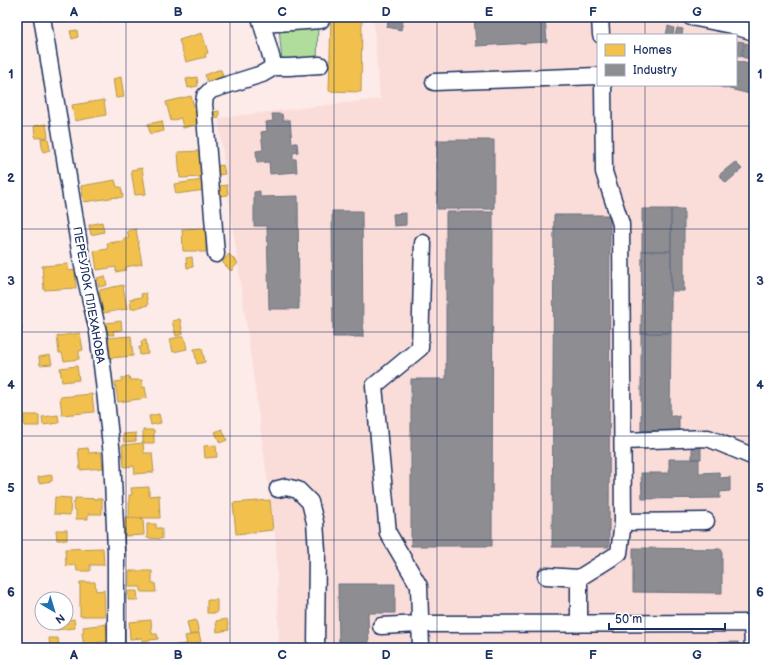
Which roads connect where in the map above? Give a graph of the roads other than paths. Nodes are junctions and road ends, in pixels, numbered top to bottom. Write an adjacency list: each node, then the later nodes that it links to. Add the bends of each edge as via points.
1 (42, 17): 25 (street, ПЕРЕУЛОК ПЛЕХАНОВА, via 81,257 98,332 104,382 112,455 116,551)
2 (600, 17): 7 (street)
3 (691, 17): 6 (street)
4 (321, 20): 5 (street)
5 (261, 21): 9 (street)
6 (754, 32)
7 (601, 34)
8 (320, 66): 9 (street)
9 (274, 67): 14 (street, via 262,74 211,90 206,96 204,104)
10 (597, 76): 11 (street)
11 (434, 82)
12 (603, 86): 15 (street, via 604,172 621,224)
13 (423, 244): 22 (street, via 420,348 374,386 388,533 419,586)
14 (216, 254)
15 (623, 441): 16 (street, via 708,438); 19 (street)
16 (754, 458)
17 (278, 489): 26 (street, via 298,490 310,502 315,522)
18 (706, 520): 19 (street)
19 (623, 522): 21 (street, via 619,553)
20 (546, 576): 21 (street)
21 (579, 578): 23 (street)
22 (420, 624): 23 (street); 24 (street); 27 (street)
23 (579, 624): 28 (street, via 752,623)
24 (381, 626)
25 (116, 648)
26 (316, 648)
27 (421, 648)
28 (753, 648)

